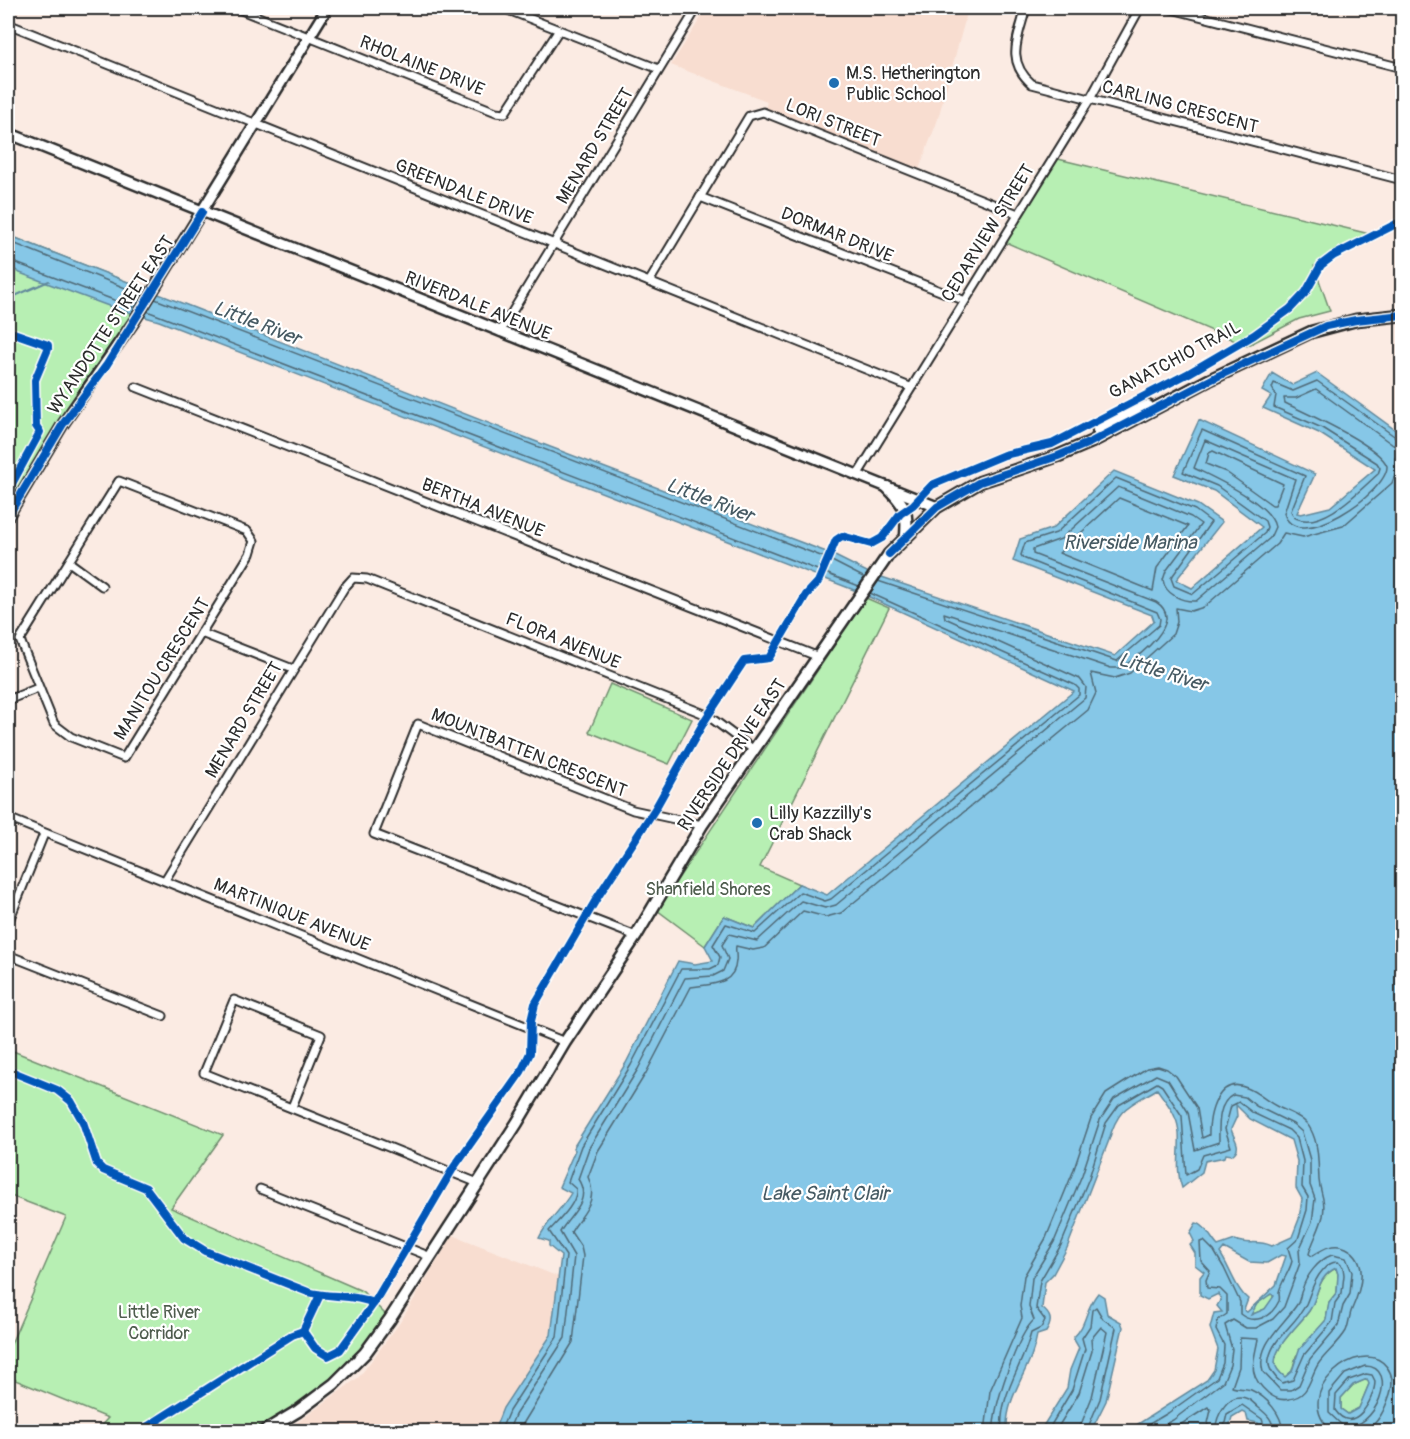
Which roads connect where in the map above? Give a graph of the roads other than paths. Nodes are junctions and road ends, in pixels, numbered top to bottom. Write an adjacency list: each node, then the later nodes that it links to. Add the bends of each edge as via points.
1 (236, 8): 10 (street, RHOLAINE DRIVE)
2 (327, 8): 10 (street, WYANDOTTE STREET EAST)
3 (503, 8): 9 (street)
4 (697, 8): 12 (street, MENARD STREET)
5 (1026, 8): 13 (street, CARLING CRESCENT, via 1016,49 1020,74 1032,84)
6 (1140, 8): 13 (street, CEDARVIEW STREET)
7 (1168, 8): 11 (street)
8 (8, 24): 14 (street, GREENDALE DRIVE)
9 (559, 30): 10 (street, RHOLAINE DRIVE, via 505,113); 12 (street)
10 (309, 37): 14 (street, WYANDOTTE STREET EAST)
11 (1402, 68)
12 (659, 69): 20 (street, MENARD STREET)
13 (1090, 99): 16 (street, CARLING CRESCENT); 19 (street, CEDARVIEW STREET)
14 (256, 125): 18 (street, WYANDOTTE STREET EAST); 20 (street, GREENDALE DRIVE)
15 (8, 133): 18 (street, RIVERDALE AVENUE)
16 (1402, 180)
17 (700, 196): 19 (street, LORI STREET, via 749,116 764,112); 21 (street, LORI STREET); 22 (street, DORMAR DRIVE)
18 (202, 212): 24 (street, RIVERDALE AVENUE); 32 (street, WYANDOTTE STREET EAST, via 134,323 63,424)
19 (1018, 214): 22 (street, CEDARVIEW STREET)
20 (553, 243): 21 (street, GREENDALE DRIVE); 24 (street, MENARD STREET)
21 (649, 282): 26 (street, GREENDALE DRIVE)
22 (963, 300): 26 (street, CEDARVIEW STREET)
23 (1402, 315): 27 (main road, RIVERSIDE DRIVE EAST, via 1326,326)
24 (500, 332): 29 (street, RIVERDALE AVENUE)
25 (136, 387): 38 (street, BERTHA AVENUE)
26 (910, 387): 29 (street, CEDARVIEW STREET)
27 (1177, 397): 28 (main road, via 1140,408); 31 (main road, RIVERSIDE DRIVE EAST, via 1058,456 980,482)
28 (1098, 430)
29 (858, 474): 30 (street, RIVERDALE AVENUE)
30 (888, 487): 31 (street, RIVERDALE AVENUE); 33 (main road, via 904,504)
31 (937, 507): 33 (main road, RIVERSIDE DRIVE EAST)
32 (8, 516)
33 (906, 535): 38 (main road, RIVERSIDE DRIVE EAST, via 888,554)
34 (69, 562): 36 (street); 37 (street, MANITOU CRESCENT, via 118,481 247,531 254,540 250,554); 40 (street, MANITOU CRESCENT, via 21,640)
35 (353, 578): 39 (street, MENARD STREET); 42 (street, FLORA AVENUE, via 367,579 707,715)
36 (102, 586)
37 (201, 633): 39 (street); 40 (street, MANITOU CRESCENT, via 124,758 71,737 54,724)
38 (819, 657): 42 (main road, RIVERSIDE DRIVE EAST)
39 (293, 669): 46 (street, MENARD STREET)
40 (38, 688): 41 (street)
41 (8, 700)
42 (754, 750): 44 (main road, RIVERSIDE DRIVE EAST)
43 (8, 818): 45 (street, MARTINIQUE AVENUE)
44 (702, 825): 48 (main road, RIVERSIDE DRIVE EAST); 48 (street, MOUNTBATTEN CRESCENT, via 633,810 418,724 374,834)
45 (45, 834): 46 (street, MARTINIQUE AVENUE); 47 (street)
46 (165, 880): 51 (street, MARTINIQUE AVENUE)
47 (8, 923)
48 (636, 936): 51 (main road, RIVERSIDE DRIVE EAST)
49 (8, 955): 50 (street)
50 (162, 1016)
51 (565, 1042): 53 (main road, RIVERSIDE DRIVE EAST)
52 (292, 1107): 52 (street, via 321,1035 234,1000 204,1073); 53 (street)
53 (478, 1183): 55 (main road, RIVERSIDE DRIVE EAST)
54 (260, 1189): 55 (street)
55 (431, 1257): 58 (main road, RIVERSIDE DRIVE EAST, via 350,1370 316,1398)
56 (8, 1430): 57 (street)
57 (12, 1431)
58 (264, 1431)

